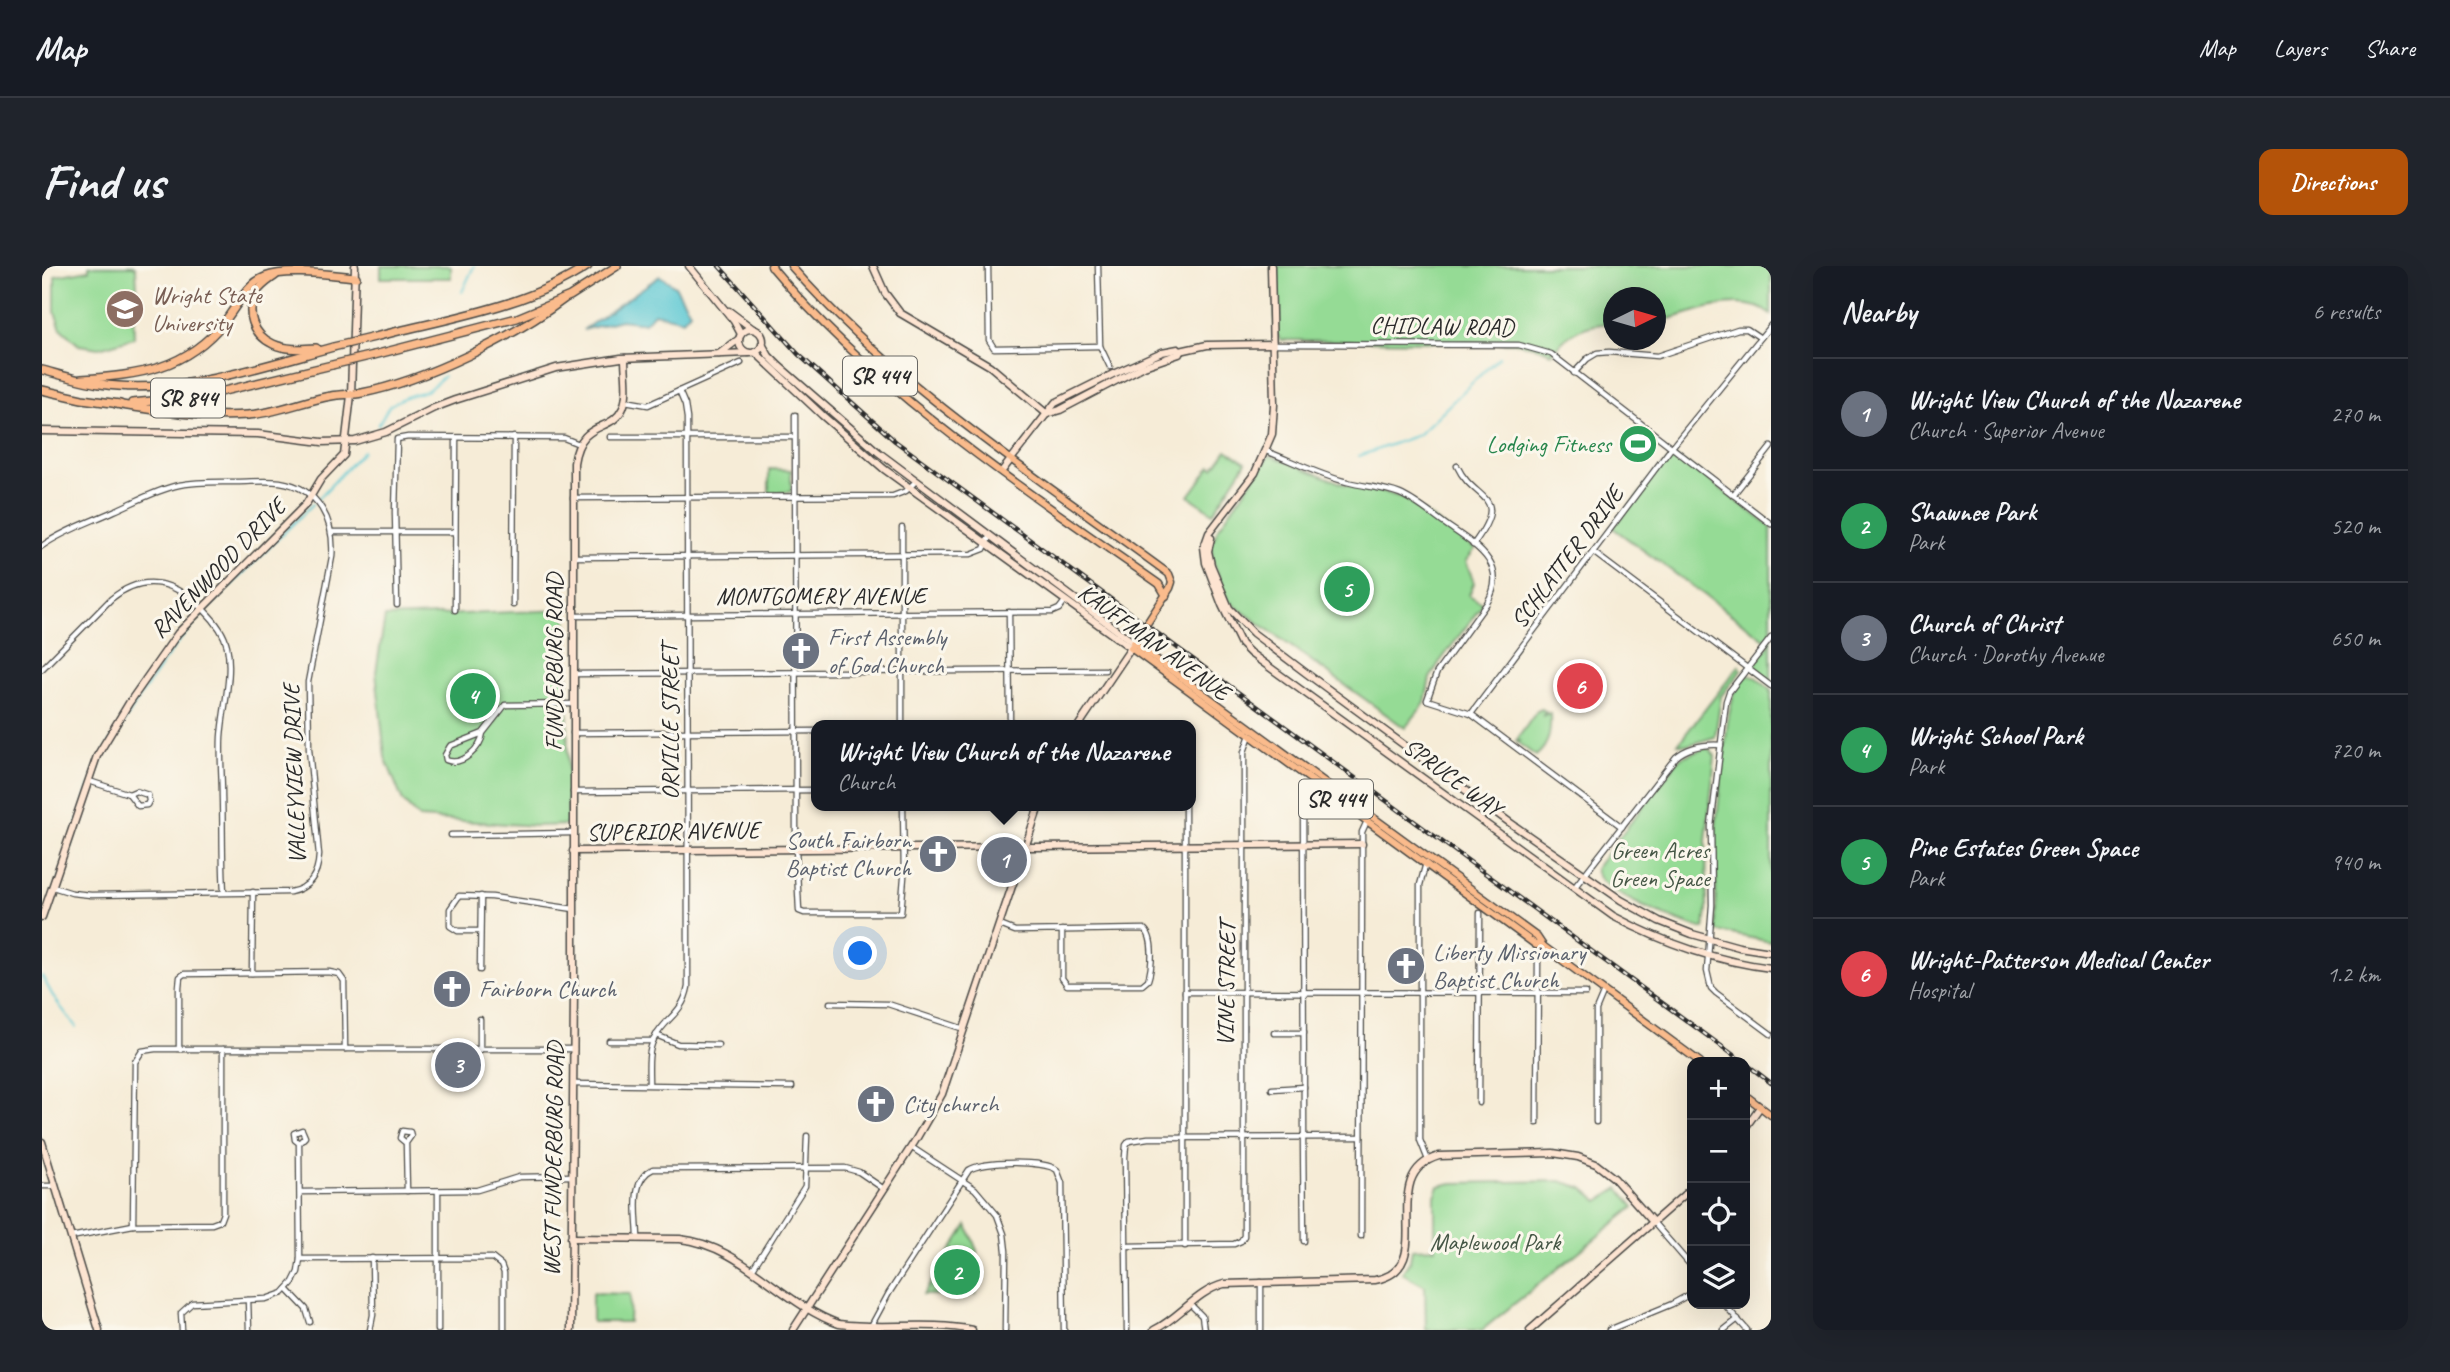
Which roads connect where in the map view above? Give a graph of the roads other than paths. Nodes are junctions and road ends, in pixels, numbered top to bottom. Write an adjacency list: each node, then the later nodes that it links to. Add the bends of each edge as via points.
1 (357, 266): 12 (street)
2 (588, 266): 21 (highway, SR 844, bridge, via 509,304)
3 (617, 266): 13 (highway, SR 844)
4 (689, 266): 14 (street)
5 (772, 266): 53 (main road, SR 444, via 873,370)
6 (792, 266): 51 (main road, SR 444, via 870,346)
7 (873, 266): 38 (street, via 900,313 990,366)
8 (988, 266): 22 (street, via 989,340 995,348)
9 (1098, 266): 22 (street)
10 (1271, 266): 20 (street, SPRUCE WAY)
11 (276, 275): 12 (highway); 21 (highway, via 261,286 253,300 251,317 256,330 269,342 284,347); 31 (highway, via 259,279 211,337 181,358 136,374)
12 (356, 277): 35 (street)
13 (564, 299): 35 (highway, via 541,317 444,366); 37 (highway, SR 844, bridge, via 517,318 203,396)
14 (721, 305): 16 (street); 17 (street)
15 (1771, 324): 18 (street, SCHLATTER DRIVE)
16 (754, 329): 17 (street); 19 (street, via 762,336)
17 (740, 337): 24 (street, via 741,348); 25 (street)
18 (1759, 337): 30 (street, via 1738,329 1657,356 1602,352); 48 (street, SCHLATTER DRIVE)
19 (762, 344): 24 (street); 54 (street, KAUFFMAN AVENUE, via 769,356)
20 (1272, 344): 23 (street, CHIDLAW ROAD, via 1207,345); 30 (street, CHIDLAW ROAD, via 1519,345 1551,354); 50 (street, SPRUCE WAY, via 1274,417)
21 (333, 346): 31 (highway, SR 844, via 180,383 117,385)
22 (1101, 348): 29 (street)
23 (1180, 351): 29 (street, CHIDLAW ROAD, via 1162,352); 32 (street, CHIDLAW ROAD)
24 (752, 352): 25 (street); 54 (street, KAUFFMAN AVENUE, via 859,448)
25 (717, 356): 26 (street)
26 (625, 358): 36 (street); 46 (street, via 529,375 434,408 396,428)
27 (741, 363): 34 (street)
28 (42, 370): 31 (highway, SR 844)
29 (1111, 371): 32 (street); 38 (street, CHIDLAW ROAD, via 1055,403)
30 (1574, 373): 48 (street, CHIDLAW ROAD)
31 (81, 379)
32 (1116, 381): 38 (street, CHIDLAW ROAD)
33 (42, 390): 37 (highway, SR 844)
34 (679, 391): 36 (street, via 648,405); 45 (street, ORVILLE STREET, via 686,410)
35 (351, 394): 37 (highway, via 238,416); 46 (street)
36 (625, 401): 47 (street, via 620,413 583,436)
37 (116, 404)
38 (1047, 414): 51 (street, CHIDLAW ROAD)
39 (795, 415): 43 (street)
40 (42, 431): 46 (street, via 249,433)
41 (514, 437): 44 (street); 47 (street, via 564,438); 78 (street)
42 (610, 437): 45 (street)
43 (794, 437): 45 (street); 57 (street)
44 (456, 438): 64 (street, via 396,441); 65 (street)
45 (687, 438): 58 (street, ORVILLE STREET)
46 (346, 442): 56 (street, RAVENWOOD DRIVE, via 344,455)
47 (579, 444): 59 (street, FUNDERBURG ROAD)
48 (1672, 447): 55 (street, CHIDLAW ROAD); 70 (street, SCHLATTER DRIVE)
49 (1771, 447): 55 (street)
50 (1266, 451): 61 (street, SPRUCE WAY); 69 (street, via 1348,483 1398,493)
51 (1011, 458): 53 (street, CHIDLAW ROAD); 75 (main road, SR 444, via 1169,574)
52 (1457, 466): 69 (street, via 1485,498 1489,510 1488,524)
53 (1002, 471): 75 (main road, SR 444, via 1159,584)
54 (913, 484): 57 (street, via 892,496); 66 (street, KAUFFMAN AVENUE); 68 (street, KAUFFMAN AVENUE)
55 (1733, 495): 60 (street, CHIDLAW ROAD)
56 (310, 496): 63 (street); 67 (street, via 280,482 189,483 159,491); 79 (street, RAVENWOOD DRIVE)
57 (794, 496): 58 (street); 72 (street)
58 (687, 497): 59 (street); 73 (street, ORVILLE STREET)
59 (573, 498): 74 (street, FUNDERBURG ROAD)
60 (1771, 524)
61 (1215, 526): 133 (street, SPRUCE WAY, via 1208,551 1211,565 1226,602 1241,623); 135 (street, SPRUCE WAY, via 1204,554 1244,648)
62 (902, 527): 71 (street)
63 (332, 532): 64 (street); 137 (street, VALLEYVIEW DRIVE, via 332,557 308,681 318,867 312,881 299,890)
64 (395, 532): 65 (street); 77 (street)
65 (454, 532): 80 (street)
66 (989, 536): 68 (street); 87 (street, KAUFFMAN AVENUE)
67 (43, 543)
68 (986, 544): 71 (street, via 975,554); 76 (street, KAUFFMAN AVENUE)
69 (1474, 545): 98 (street, via 1492,565 1493,592 1437,672 1427,700)
70 (1593, 552): 88 (street); 98 (street, SCHLATTER DRIVE)
71 (901, 554): 72 (street); 82 (street)
72 (794, 555): 73 (street); 83 (street)
73 (686, 556): 74 (street); 85 (street, ORVILLE STREET)
74 (574, 557): 84 (street, FUNDERBURG ROAD)
75 (1166, 596): 87 (main road)
76 (1065, 601): 81 (street, MONTGOMERY AVENUE, via 1054,611); 87 (street, KAUFFMAN AVENUE)
77 (397, 605)
78 (513, 605)
79 (202, 608): 89 (street, via 168,585 134,586 111,599); 109 (street, RAVENWOOD DRIVE, via 154,666 97,756); 136 (street, via 222,631 228,654 221,743)
80 (455, 610)
81 (1009, 612): 82 (street, MONTGOMERY AVENUE); 91 (street)
82 (901, 613): 83 (street, MONTGOMERY AVENUE); 92 (street)
83 (794, 614): 85 (street, MONTGOMERY AVENUE); 93 (street)
84 (574, 615): 85 (street, MONTGOMERY AVENUE); 94 (street, FUNDERBURG ROAD)
85 (686, 615): 95 (street, ORVILLE STREET)
86 (1771, 638): 88 (street)
87 (1133, 645): 101 (street); 105 (main road, KAUFFMAN AVENUE / SR 444)
88 (1748, 668): 96 (street); 108 (street, via 1729,692)
89 (42, 669)
90 (1105, 670): 91 (street)
91 (1010, 671): 92 (street); 100 (street)
92 (902, 672): 93 (street); 99 (street)
93 (795, 673): 95 (street); 104 (street)
94 (573, 674): 95 (street); 97 (street, FUNDERBURG ROAD)
95 (687, 674): 103 (street, ORVILLE STREET)
96 (1771, 686)
97 (573, 704): 106 (street, via 505,705); 107 (street, FUNDERBURG ROAD)
98 (1471, 714): 120 (street)
99 (902, 720)
100 (1010, 720)
101 (1082, 720)
102 (811, 731): 104 (street)
103 (687, 732): 104 (street); 107 (street); 113 (street, ORVILLE STREET)
104 (795, 732): 111 (street)
105 (1252, 732): 119 (main road, KAUFFMAN AVENUE / SR 444); 124 (street, VINE STREET, via 1244,752)
106 (484, 733): 106 (street, via 463,760 446,760 450,746)
107 (573, 733): 114 (street, FUNDERBURG ROAD)
108 (1721, 744): 120 (street, via 1681,753); 145 (street, via 1712,826)
109 (88, 780): 115 (street); 134 (street, RAVENWOOD DRIVE)
110 (1303, 787): 125 (street)
111 (796, 790): 112 (street); 113 (street); 129 (street)
112 (811, 790)
113 (688, 791): 114 (street); 130 (street, ORVILLE STREET)
114 (573, 792): 121 (street, FUNDERBURG ROAD)
115 (129, 794): 115 (street, via 138,806 148,803 143,792)
116 (903, 811): 128 (street)
117 (1037, 811): 126 (street)
118 (1185, 811): 127 (street)
119 (1369, 818): 123 (street); 132 (main road, KAUFFMAN AVENUE / SR 444)
120 (1622, 827): 133 (street)
121 (573, 833): 122 (street); 131 (street, FUNDERBURG ROAD)
122 (451, 835)
123 (1362, 844): 125 (street, SUPERIOR AVENUE); 157 (street)
124 (1244, 845): 125 (street, SUPERIOR AVENUE); 127 (street, SUPERIOR AVENUE); 155 (street, VINE STREET)
125 (1303, 845): 156 (street)
126 (1024, 846): 127 (street, SUPERIOR AVENUE); 128 (street, SUPERIOR AVENUE); 142 (street)
127 (1185, 846): 154 (street)
128 (904, 848): 129 (street, SUPERIOR AVENUE); 129 (street, via 901,912 804,913 798,909)
129 (796, 849): 130 (street, SUPERIOR AVENUE)
130 (688, 850): 131 (street, SUPERIOR AVENUE); 168 (street, ORVILLE STREET, via 686,996)
131 (573, 852): 139 (street, FUNDERBURG ROAD)
132 (1427, 861): 146 (main road, KAUFFMAN AVENUE / SR 444, via 1537,937); 158 (street, via 1420,885)
133 (1583, 875): 135 (street); 145 (street, SPRUCE WAY, via 1648,915)
134 (53, 887): 136 (street, VALLEYVIEW DRIVE, via 91,895); 141 (street, RAVENWOOD DRIVE)
135 (1573, 889): 148 (street, SPRUCE WAY, via 1646,933)
136 (224, 892): 137 (street, VALLEYVIEW DRIVE)
137 (253, 892): 151 (street)
138 (481, 896): 139 (street); 144 (street); 144 (street, via 456,898 449,919 455,930)
139 (574, 909): 152 (street, FUNDERBURG ROAD)
140 (1480, 913): 159 (street)
141 (42, 917)
142 (1000, 925): 143 (street, via 1015,931); 164 (street)
143 (1062, 930): 143 (street, via 1065,983 1147,982 1151,971 1147,930)
144 (480, 931): 150 (street)
145 (1709, 939): 147 (street, SPRUCE WAY); 148 (street)
146 (1543, 946): 153 (main road, KAUFFMAN AVENUE / SR 444); 160 (street, via 1538,957)
147 (1771, 951)
148 (1708, 956): 149 (street, SPRUCE WAY); 167 (street, via 1711,988)
149 (1771, 968)
150 (480, 970)
151 (252, 973): 171 (street, via 181,975); 173 (street, via 337,973 343,977)
152 (574, 989): 174 (street, WEST FUNDERBURG ROAD)
153 (1604, 991): 176 (main road, KAUFFMAN AVENUE / SR 444); 187 (street, via 1596,1010)
154 (1185, 992): 155 (street); 190 (street)
155 (1244, 993): 156 (street); 193 (street, VINE STREET)
156 (1303, 993): 157 (street); 166 (street)
157 (1362, 993): 158 (street); 192 (street)
158 (1420, 993): 159 (street); 198 (street, via 1420,1140)
159 (1479, 993): 160 (street); 183 (street)
160 (1538, 993): 161 (street); 188 (street)
161 (1586, 993)
162 (830, 1003): 164 (street, via 888,1004)
163 (480, 1019): 175 (street)
164 (965, 1029): 197 (street, via 942,1094)
165 (1274, 1033): 166 (street)
166 (1304, 1033): 180 (street)
167 (1771, 1034)
168 (655, 1038): 169 (street); 170 (street); 178 (street)
169 (609, 1041)
170 (718, 1045)
171 (179, 1049): 172 (street); 210 (street, via 148,1049 139,1053 135,1062)
172 (223, 1049): 173 (street); 210 (street, via 220,1221)
173 (345, 1049): 175 (street)
174 (574, 1049): 175 (street); 177 (street, WEST FUNDERBURG ROAD)
175 (480, 1050)
176 (1693, 1057)
177 (573, 1084): 178 (street); 200 (street, WEST FUNDERBURG ROAD)
178 (649, 1084): 179 (street)
179 (792, 1087)
180 (1304, 1087): 181 (street); 191 (street)
181 (1272, 1089)
182 (1750, 1099): 184 (main road)
183 (1479, 1103)
184 (1760, 1107): 185 (main road); 186 (street)
185 (1771, 1115)
186 (1750, 1121)
187 (1596, 1122)
188 (1537, 1123)
189 (807, 1136): 199 (street)
190 (1185, 1137): 193 (street); 216 (street, via 1133,1139 1126,1145); 217 (street)
191 (1303, 1137): 192 (street); 193 (street); 215 (street)
192 (1362, 1137): 211 (street)
193 (1244, 1138): 217 (street, VINE STREET, via 1241,1241)
194 (42, 1142): 203 (street)
195 (299, 1143): 207 (street)
196 (406, 1143): 205 (street)
197 (911, 1147): 201 (street); 204 (street)
198 (1428, 1160): 209 (street, via 1443,1155 1574,1155 1608,1173); 223 (street, via 1409,1183 1407,1251 1392,1274 1375,1280)
199 (807, 1168): 204 (street, via 852,1169); 214 (street, via 648,1170 638,1184); 222 (street, via 804,1190)
200 (572, 1176): 206 (street, via 519,1177 486,1188); 213 (street, WEST FUNDERBURG ROAD)
201 (962, 1180): 232 (street); 243 (street, via 989,1203 1002,1229); 244 (street, via 971,1168 984,1164 1044,1164 1059,1173)
202 (42, 1186): 203 (street)
203 (57, 1186): 212 (street)
204 (884, 1189): 228 (street)
205 (407, 1191): 206 (street); 207 (street)
206 (439, 1191): 218 (street)
207 (300, 1192): 220 (street)
208 (1687, 1192): 209 (street)
209 (1653, 1222): 221 (street); 249 (street)
210 (133, 1225): 212 (street)
211 (1362, 1236)
212 (71, 1237): 234 (street)
213 (571, 1238): 214 (street); 240 (street, WEST FUNDERBURG ROAD)
214 (638, 1239): 222 (street, via 696,1241)
215 (1304, 1241)
216 (1126, 1246): 217 (street); 245 (street)
217 (1185, 1246)
218 (438, 1257): 219 (street); 238 (street); 239 (street, via 492,1258 501,1265)
219 (372, 1258): 220 (street); 237 (street)
220 (300, 1259): 224 (street)
221 (1687, 1261)
222 (751, 1271): 228 (street)
223 (1261, 1282): 227 (street, via 1219,1285); 248 (street)
224 (288, 1289): 226 (street, via 272,1298); 231 (street)
225 (1687, 1296): 250 (street)
226 (248, 1300): 235 (street, via 198,1301 186,1306 180,1318); 236 (street)
227 (1191, 1305): 246 (street); 247 (street, via 1202,1316)
228 (807, 1308): 232 (street, via 840,1324); 241 (street)
229 (1729, 1309): 230 (street)
230 (1738, 1319): 251 (street); 252 (street)
231 (310, 1322)
232 (869, 1329): 233 (street)
233 (931, 1329): 242 (street)
234 (99, 1330)
235 (182, 1330)
236 (248, 1330)
237 (370, 1330)
238 (438, 1330)
239 (504, 1330)
240 (571, 1330)
241 (793, 1330)
242 (972, 1330)
243 (1005, 1330)
244 (1064, 1330)
245 (1128, 1330)
246 (1154, 1330)
247 (1204, 1330)
248 (1261, 1330)
249 (1530, 1330)
250 (1609, 1330)
251 (1724, 1330)
252 (1747, 1330)

